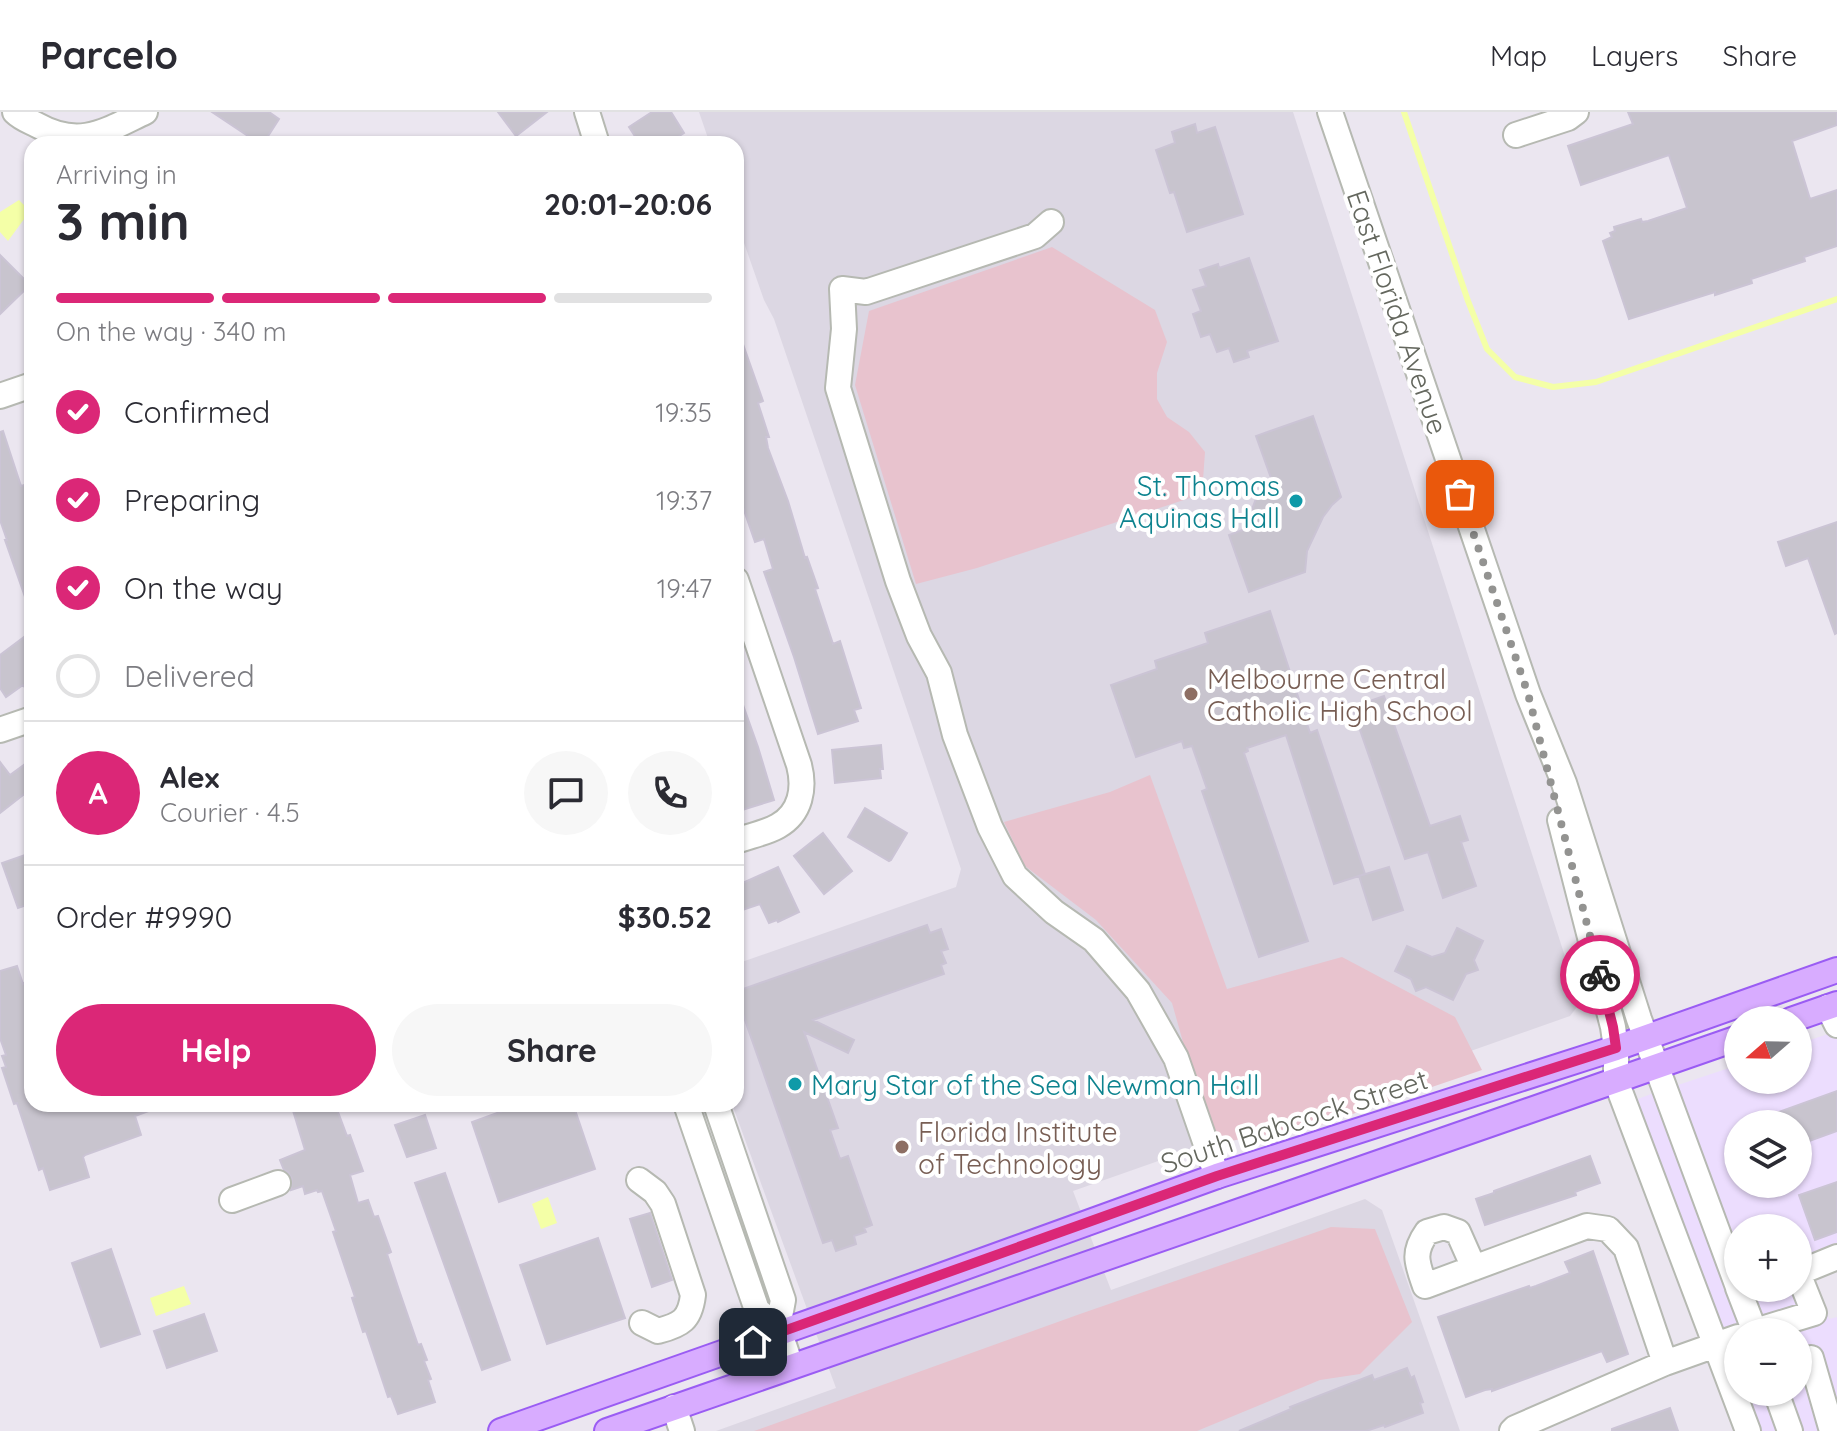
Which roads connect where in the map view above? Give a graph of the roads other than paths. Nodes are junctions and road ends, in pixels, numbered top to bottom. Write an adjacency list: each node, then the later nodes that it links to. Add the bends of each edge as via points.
1 (15, 112): 7 (street)
2 (145, 112): 8 (street)
3 (587, 112): 9 (street)
4 (1330, 112): 14 (street, East Florida Avenue)
5 (1576, 112): 6 (street)
6 (1516, 135)
7 (61, 136)
8 (102, 136)
9 (594, 136)
10 (1051, 222): 28 (street, via 1035,236 866,292 842,289 838,388 898,581 939,673 955,735 990,827 1015,876 1094,940 1138,991 1176,1058)
11 (24, 388): 12 (street)
12 (0, 396)
13 (744, 603): 17 (street, via 803,788 797,805 778,826)
14 (1528, 694): 21 (street, East Florida Avenue, via 1564,783); 23 (street, East Florida Avenue)
15 (24, 722): 16 (street)
16 (0, 730)
17 (744, 838)
18 (1837, 970): 21 (main road, South Babcock Street)
19 (1834, 1012): 20 (main road)
20 (1812, 1016)
21 (1646, 1037): 23 (main road, South Babcock Street); 24 (street, East Florida Avenue)
22 (1724, 1043): 24 (main road)
23 (1616, 1048): 25 (street, East Florida Avenue); 28 (main road, South Babcock Street)
24 (1656, 1066): 25 (main road); 32 (street, East Florida Avenue)
25 (1616, 1081): 39 (street); 42 (main road)
26 (689, 1112): 37 (street, via 757,1310)
27 (719, 1112): 37 (street, via 783,1300)
28 (1217, 1176): 37 (main road, South Babcock Street)
29 (639, 1180): 36 (street, via 663,1204 693,1295 685,1320 674,1327 658,1331)
30 (278, 1183): 31 (street)
31 (232, 1200)
32 (1724, 1249)
33 (1837, 1257): 35 (street, via 1798,1273 1814,1313)
34 (1474, 1268): 41 (street, via 1587,1226 1608,1229 1626,1248)
35 (1798, 1318)
36 (642, 1323)
37 (779, 1330): 42 (street); 45 (main road, South Babcock Street)
38 (1724, 1341): 39 (street)
39 (1714, 1344): 41 (street); 49 (street)
40 (1812, 1361): 51 (street)
41 (1665, 1363): 48 (street)
42 (791, 1366): 44 (main road)
43 (1781, 1406): 50 (street)
44 (674, 1407): 46 (main road); 47 (street)
45 (501, 1431)
46 (607, 1431)
47 (682, 1431)
48 (1512, 1431)
49 (1748, 1431)
50 (1790, 1431)
51 (1832, 1431)

